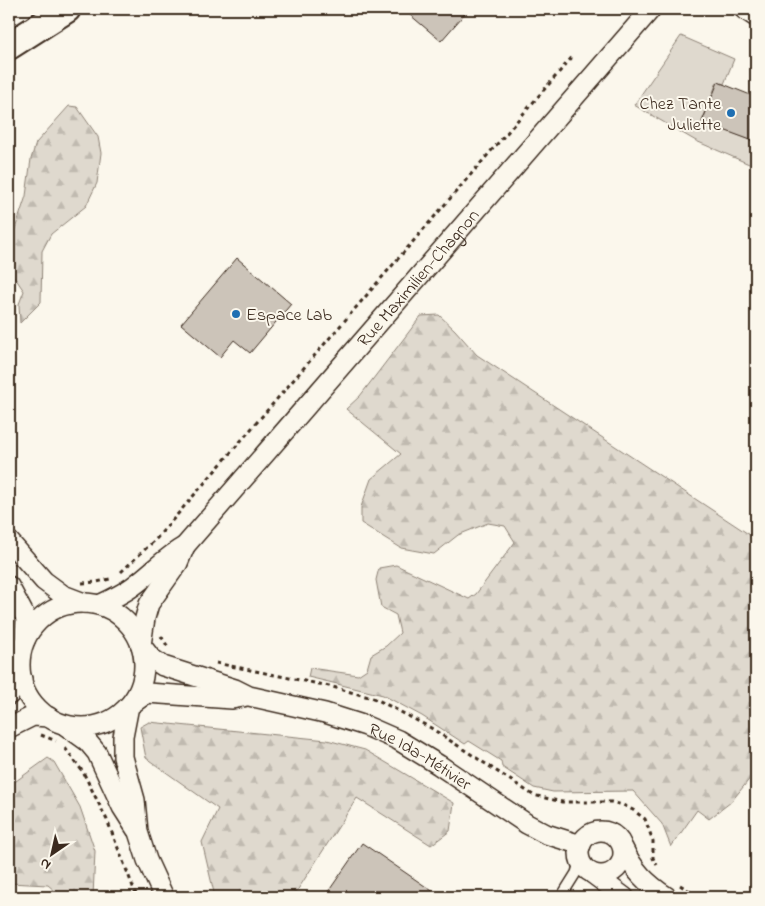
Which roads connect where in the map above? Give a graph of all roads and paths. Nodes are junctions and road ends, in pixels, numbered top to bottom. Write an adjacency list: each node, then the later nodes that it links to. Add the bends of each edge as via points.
1 (67, 9): 5 (main road)
2 (651, 9): 8 (street, Rue Maximilien-Chagnon)
3 (744, 9): 4 (street)
4 (756, 17)
5 (9, 46)
6 (574, 55): 9 (path, via 157,538)
7 (9, 541): 13 (street, via 44,582 63,595)
8 (185, 546): 13 (street, Rue Maximilien-Chagnon, via 128,590); 15 (street, Rue Maximilien-Chagnon, via 178,563 149,604)
9 (117, 575)
10 (112, 579): 11 (path)
11 (80, 583)
12 (9, 586): 14 (street, via 26,618)
13 (92, 604): 14 (street, via 66,605 49,612 35,624); 15 (street, via 117,614 131,627)
14 (25, 640): 16 (street, via 20,659)
15 (141, 645): 18 (street, Rue Ida-Métivier, via 163,666); 19 (street, via 143,677)
16 (22, 679): 17 (street); 20 (street, via 31,701)
17 (9, 695)
18 (249, 696): 19 (street, Rue Ida-Métivier, via 232,699 147,693); 25 (street, Rue Ida-Métivier, via 324,713 398,740 527,824)
19 (129, 706): 20 (street, via 118,716 98,725 76,726); 23 (street, via 123,757 135,800)
20 (55, 720): 21 (street, via 33,716); 23 (street, via 83,737 97,753 122,807)
21 (9, 728)
22 (37, 734): 27 (path, via 47,736 72,754 107,820)
23 (138, 832): 28 (street)
24 (623, 848): 25 (street, via 612,834 594,832 586,838); 26 (street, via 619,867 611,873); 31 (street, via 641,877)
25 (580, 852): 26 (street, Rue Ida-Métivier, via 584,868); 29 (lane, via 576,873)
26 (593, 874): 30 (street, Rue Ida-Métivier)
27 (137, 897)
28 (164, 897)
29 (561, 897)
30 (624, 897)
31 (667, 897)

